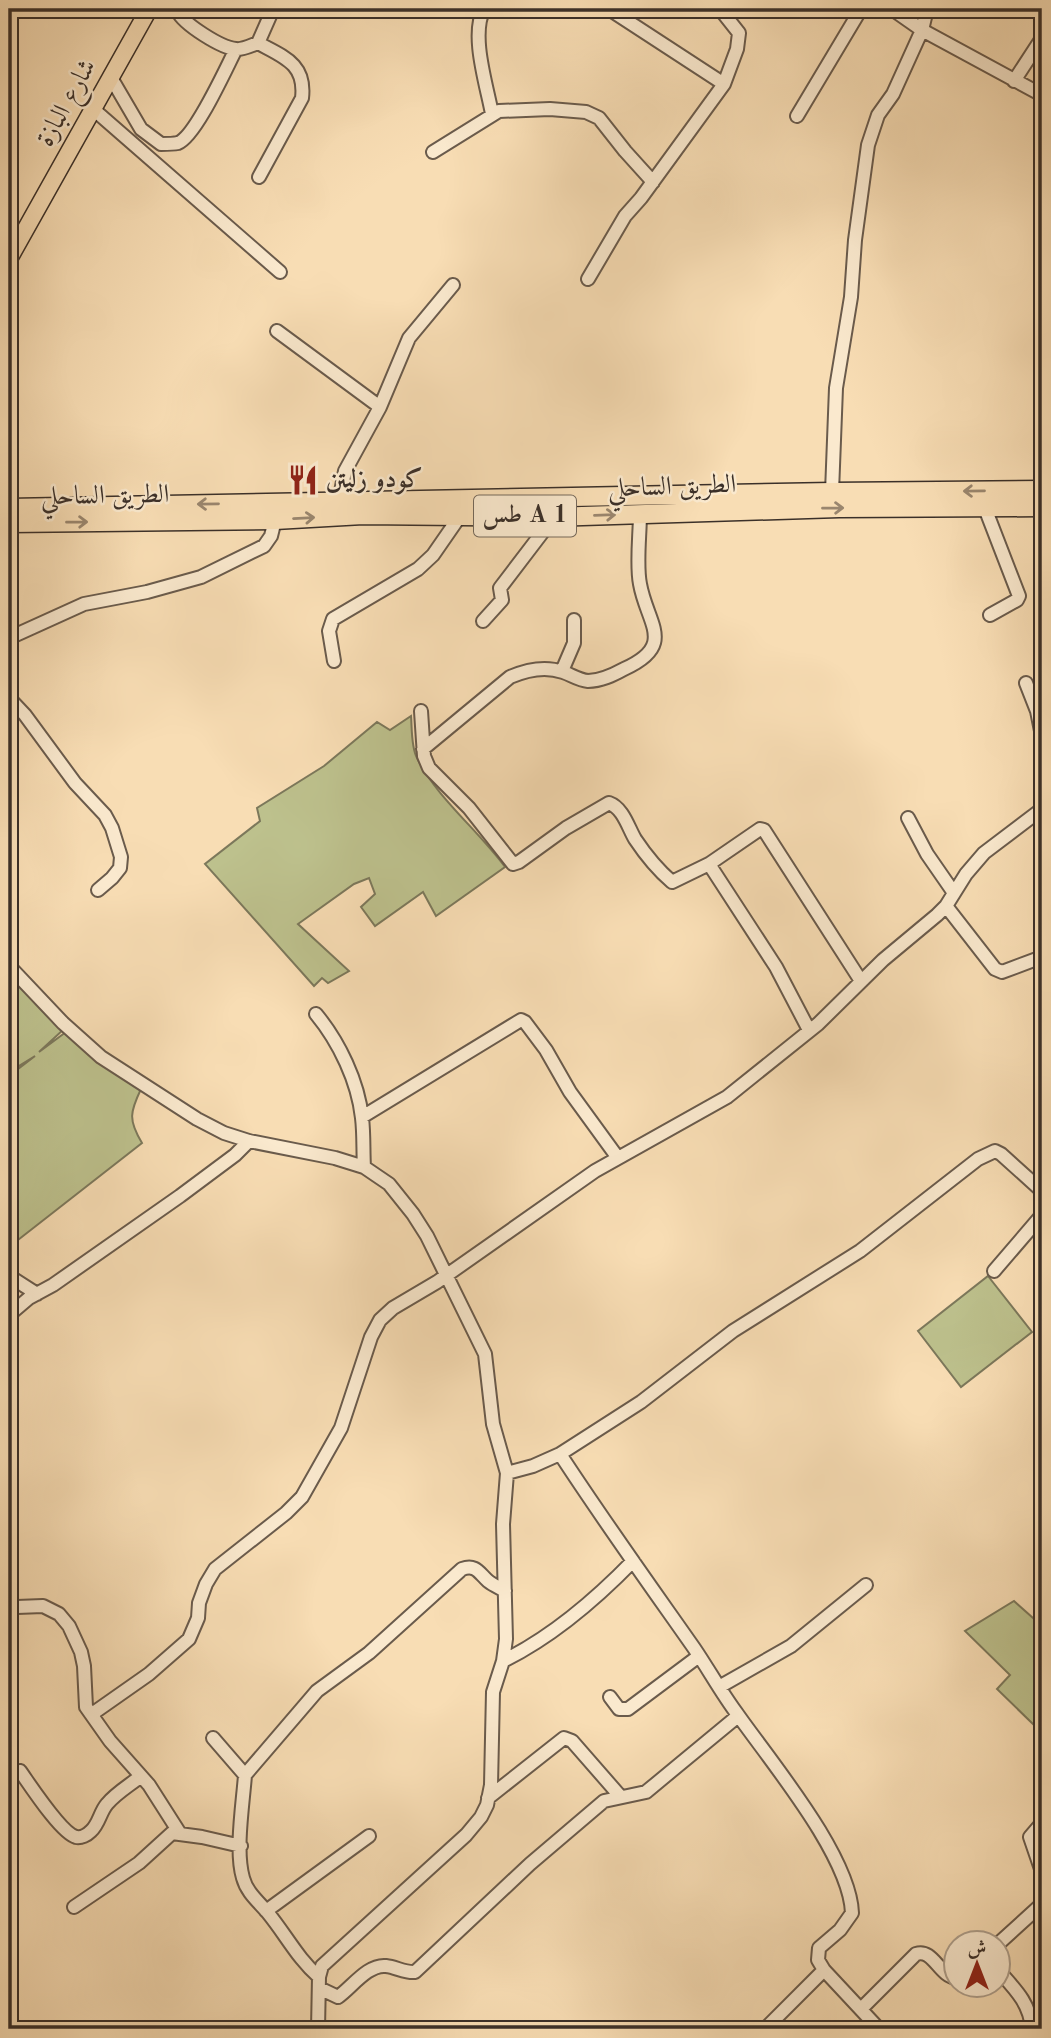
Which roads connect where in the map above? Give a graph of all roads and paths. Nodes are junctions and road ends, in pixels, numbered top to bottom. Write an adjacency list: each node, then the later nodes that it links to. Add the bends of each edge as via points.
1 (149, 9): 14 (main road, شارع البازة)
2 (171, 9): 13 (street, via 195,30)
3 (273, 9): 12 (street)
4 (484, 9): 19 (street, via 478,40)
5 (609, 9): 16 (street)
6 (720, 9): 16 (street, via 739,33)
7 (861, 9): 20 (street)
8 (892, 9): 10 (street)
9 (927, 9): 10 (street)
10 (922, 30): 15 (street); 31 (street, via 893,94 878,115 868,145 836,388)
11 (1042, 38): 15 (street)
12 (258, 43): 13 (street); 22 (street, via 291,62 304,84 293,119)
13 (236, 49): 14 (street, via 197,124 178,143 162,145 141,129)
14 (110, 76): 18 (main road, شارع البازة)
15 (1014, 81): 17 (street)
16 (723, 84): 23 (street)
17 (1042, 95)
18 (93, 108): 24 (main road, شارع البازة); 25 (street)
19 (492, 114): 21 (street); 23 (street, via 550,109 586,112 599,118)
20 (797, 116)
21 (433, 152)
22 (260, 177)
23 (653, 182): 26 (street, via 610,239)
24 (9, 258)
25 (280, 272)
26 (588, 279)
27 (453, 285): 29 (street, via 409,338)
28 (277, 331): 29 (street)
29 (380, 407): 32 (street, via 345,471)
30 (1042, 490): 31 (highway, الطريق الساحلي / طس A 1, one-way to 31)
31 (832, 492): 36 (highway, الطريق الساحلي / طس A 1)
32 (339, 502): 33 (highway, الطريق الساحلي / طس A 1); 35 (highway, الطريق الساحلي / طس A 1, one-way to 35)
33 (435, 507): 36 (highway, الطريق الساحلي / طس A 1); 39 (highway, الطريق الساحلي / طس A 1); 40 (highway, الطريق الساحلي / طس A 1, one-way to 33)
34 (1042, 507): 37 (highway, الطريق الساحلي / طس A 1)
35 (9, 508)
36 (551, 508): 38 (highway, الطريق الساحلي / طس A 1, one-way to 38); 39 (highway, الطريق الساحلي / طس A 1); 44 (street, via 545,529 500,588 502,600)
37 (985, 508): 38 (highway, الطريق الساحلي / طس A 1, one-way to 37); 42 (street, via 1019,596)
38 (640, 513): 47 (street, via 639,581 656,631 655,644 632,666 597,680 573,678)
39 (460, 516): 46 (street, via 418,569 333,619 329,631)
40 (275, 520): 41 (highway, الطريق الساحلي / طس A 1, one-way to 40); 45 (street, via 264,546 201,577 84,604)
41 (9, 523)
42 (990, 615)
43 (574, 620): 47 (street, via 574,643)
44 (483, 621)
45 (9, 638)
46 (334, 661)
47 (562, 671): 52 (street, via 536,669 510,677)
48 (1026, 682): 51 (street)
49 (9, 698): 56 (street, via 112,828 120,868)
50 (421, 711): 52 (street)
51 (1042, 736)
52 (423, 749): 55 (street, via 429,768 513,863 609,803 618,808 636,839 673,882)
53 (1042, 809): 57 (street, via 985,853)
54 (908, 818): 57 (street)
55 (709, 864): 61 (street, via 764,830); 63 (street, via 763,946)
56 (98, 890)
57 (954, 893): 58 (street)
58 (946, 906): 59 (street, via 995,969 1002,972); 61 (street)
59 (1042, 957)
60 (9, 966): 65 (street, via 102,1057 197,1119)
61 (860, 981): 63 (street)
62 (316, 1014): 64 (street, via 340,1049)
63 (809, 1030): 66 (street, via 727,1097)
64 (362, 1117): 66 (street, via 521,1020); 67 (street)
65 (249, 1141): 67 (street); 73 (street, via 180,1196)
66 (618, 1158): 71 (street)
67 (364, 1167): 71 (street, via 389,1184 414,1214)
68 (1042, 1191): 75 (street, via 1001,1154 989,1153 978,1159 860,1251 733,1331 641,1402)
69 (1042, 1215): 70 (street)
70 (994, 1271)
71 (446, 1274): 76 (street, via 485,1354 494,1424); 86 (street, via 380,1320 370,1337 341,1428 302,1497 215,1569 189,1639)
72 (9, 1276): 73 (street)
73 (37, 1294): 74 (street)
74 (9, 1315)
75 (560, 1454): 76 (street); 77 (street)
76 (507, 1473): 79 (street, via 503,1524)
77 (633, 1561): 82 (street); 83 (street, via 578,1612 525,1651)
78 (866, 1585): 84 (street, via 791,1646)
79 (506, 1591): 83 (street); 90 (street, via 477,1569 462,1569 369,1653 317,1691)
80 (9, 1595): 81 (street)
81 (13, 1608): 86 (street, via 44,1606 69,1626 81,1653 84,1699)
82 (699, 1657): 84 (street); 85 (street, via 628,1709 619,1709)
83 (503, 1661): 93 (street, via 493,1692)
84 (719, 1687): 87 (street)
85 (610, 1697)
86 (92, 1714): 91 (street)
87 (738, 1716): 92 (street, via 646,1792); 103 (street, via 808,1811 847,1889 852,1913 819,1948 818,1960)
88 (213, 1738): 90 (street)
89 (20, 1771): 91 (street, via 50,1813 76,1837 90,1832 107,1803)
90 (245, 1775): 97 (street)
91 (141, 1776): 95 (street)
92 (620, 1796): 93 (street, via 572,1741 564,1738); 105 (street, via 604,1801 567,1832 415,1972 373,1967 338,1997)
93 (488, 1798): 105 (street, via 481,1817 466,1835 322,1966)
94 (1042, 1824): 98 (street, via 1030,1837)
95 (179, 1832): 97 (street); 100 (street)
96 (369, 1836): 101 (street)
97 (241, 1846): 101 (street, via 244,1882)
98 (1042, 1872)
99 (1042, 1904): 102 (street)
100 (74, 1907)
101 (266, 1911): 105 (street)
102 (1012, 1931)
103 (824, 1970): 108 (street); 111 (street)
104 (942, 1972): 108 (street, via 927,1954 916,1954)
105 (319, 1983): 110 (street)
106 (1012, 1985): 109 (street, via 1024,1999)
107 (1042, 2008): 109 (street)
108 (860, 2009): 112 (street)
109 (1031, 2025)
110 (318, 2029)
111 (765, 2029)
112 (879, 2029)

